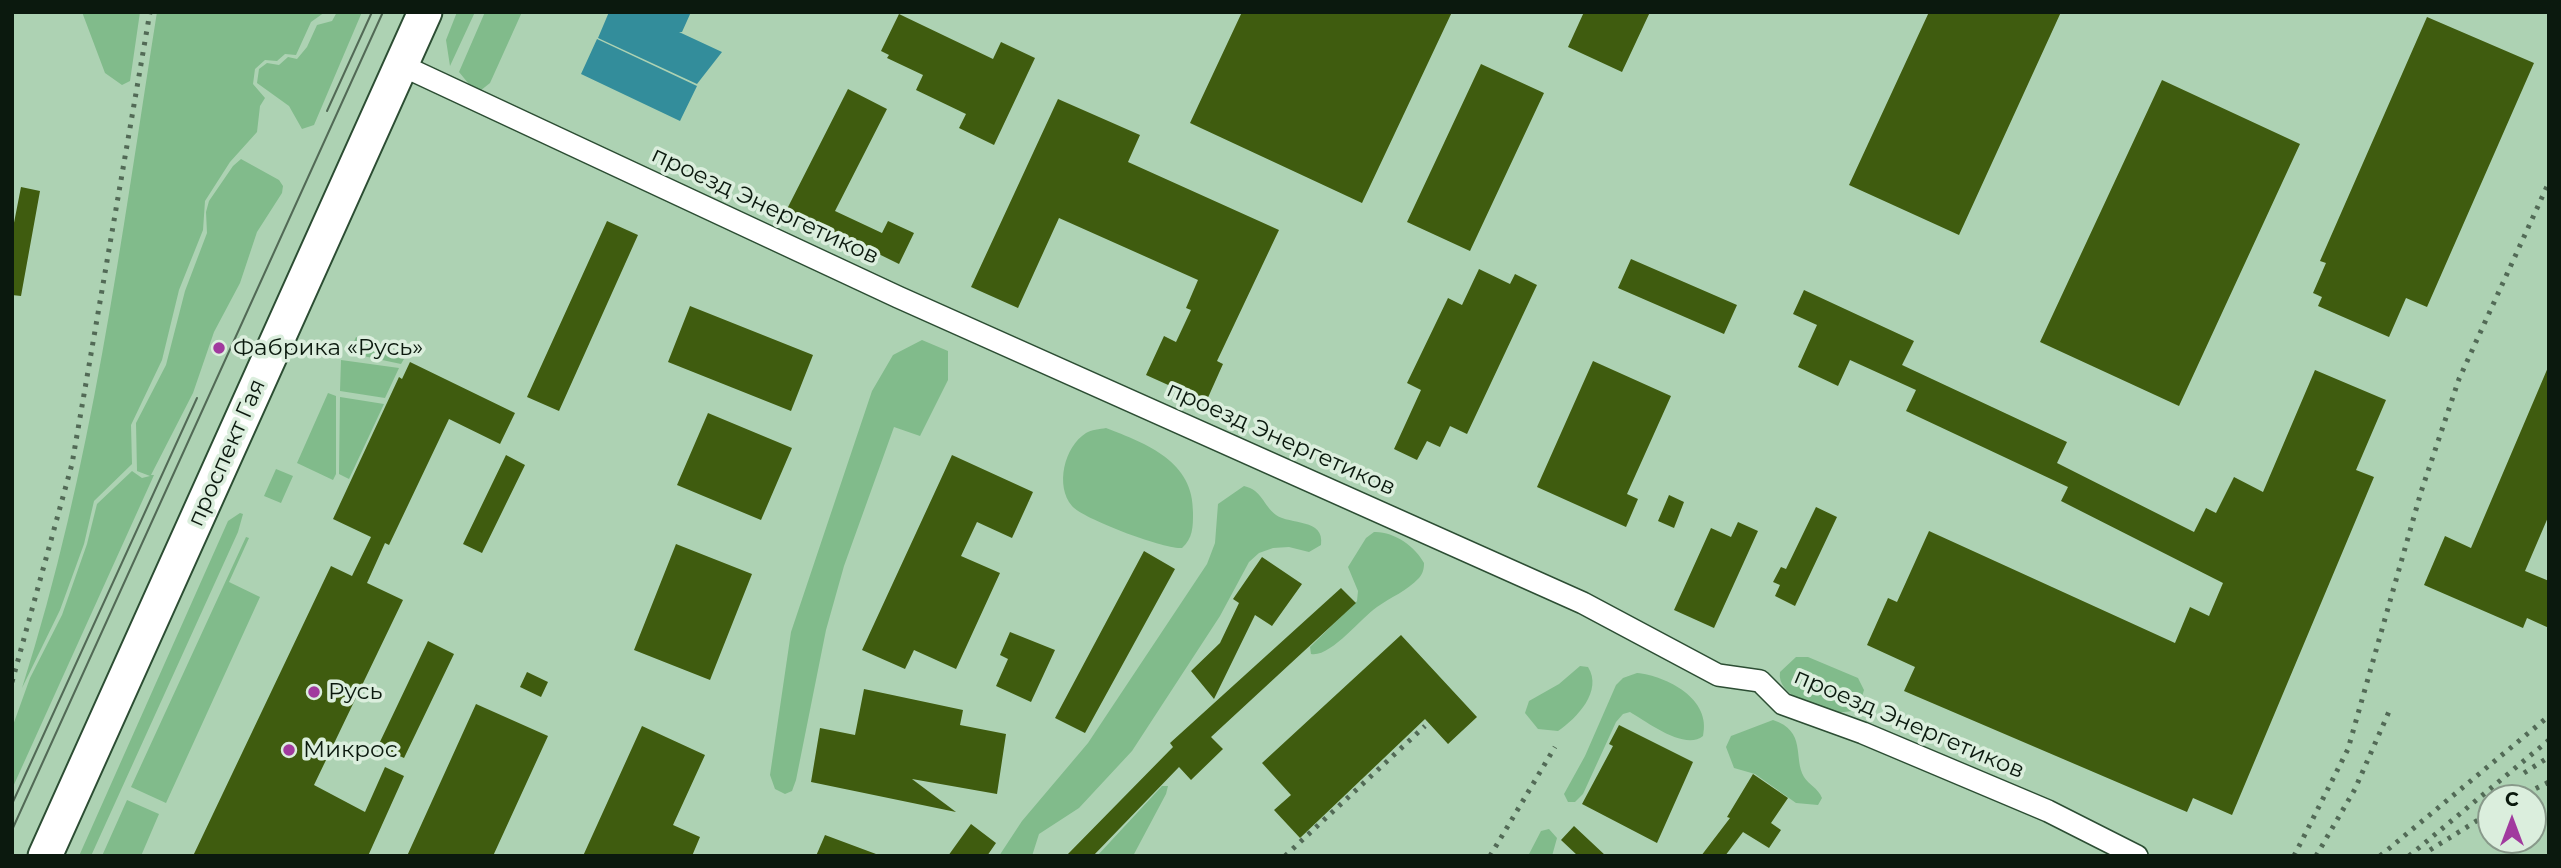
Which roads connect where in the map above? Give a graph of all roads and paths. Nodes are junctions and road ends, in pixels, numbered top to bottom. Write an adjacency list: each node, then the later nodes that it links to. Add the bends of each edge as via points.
1 (425, 12): 2 (main road, проспект Гая)
2 (401, 65): 3 (main road, проспект Гая); 4 (street, проезд Энергетиков, via 898,297 1583,603 1718,675 1760,681 1783,704 2049,811)
3 (45, 856)
4 (2137, 856)

